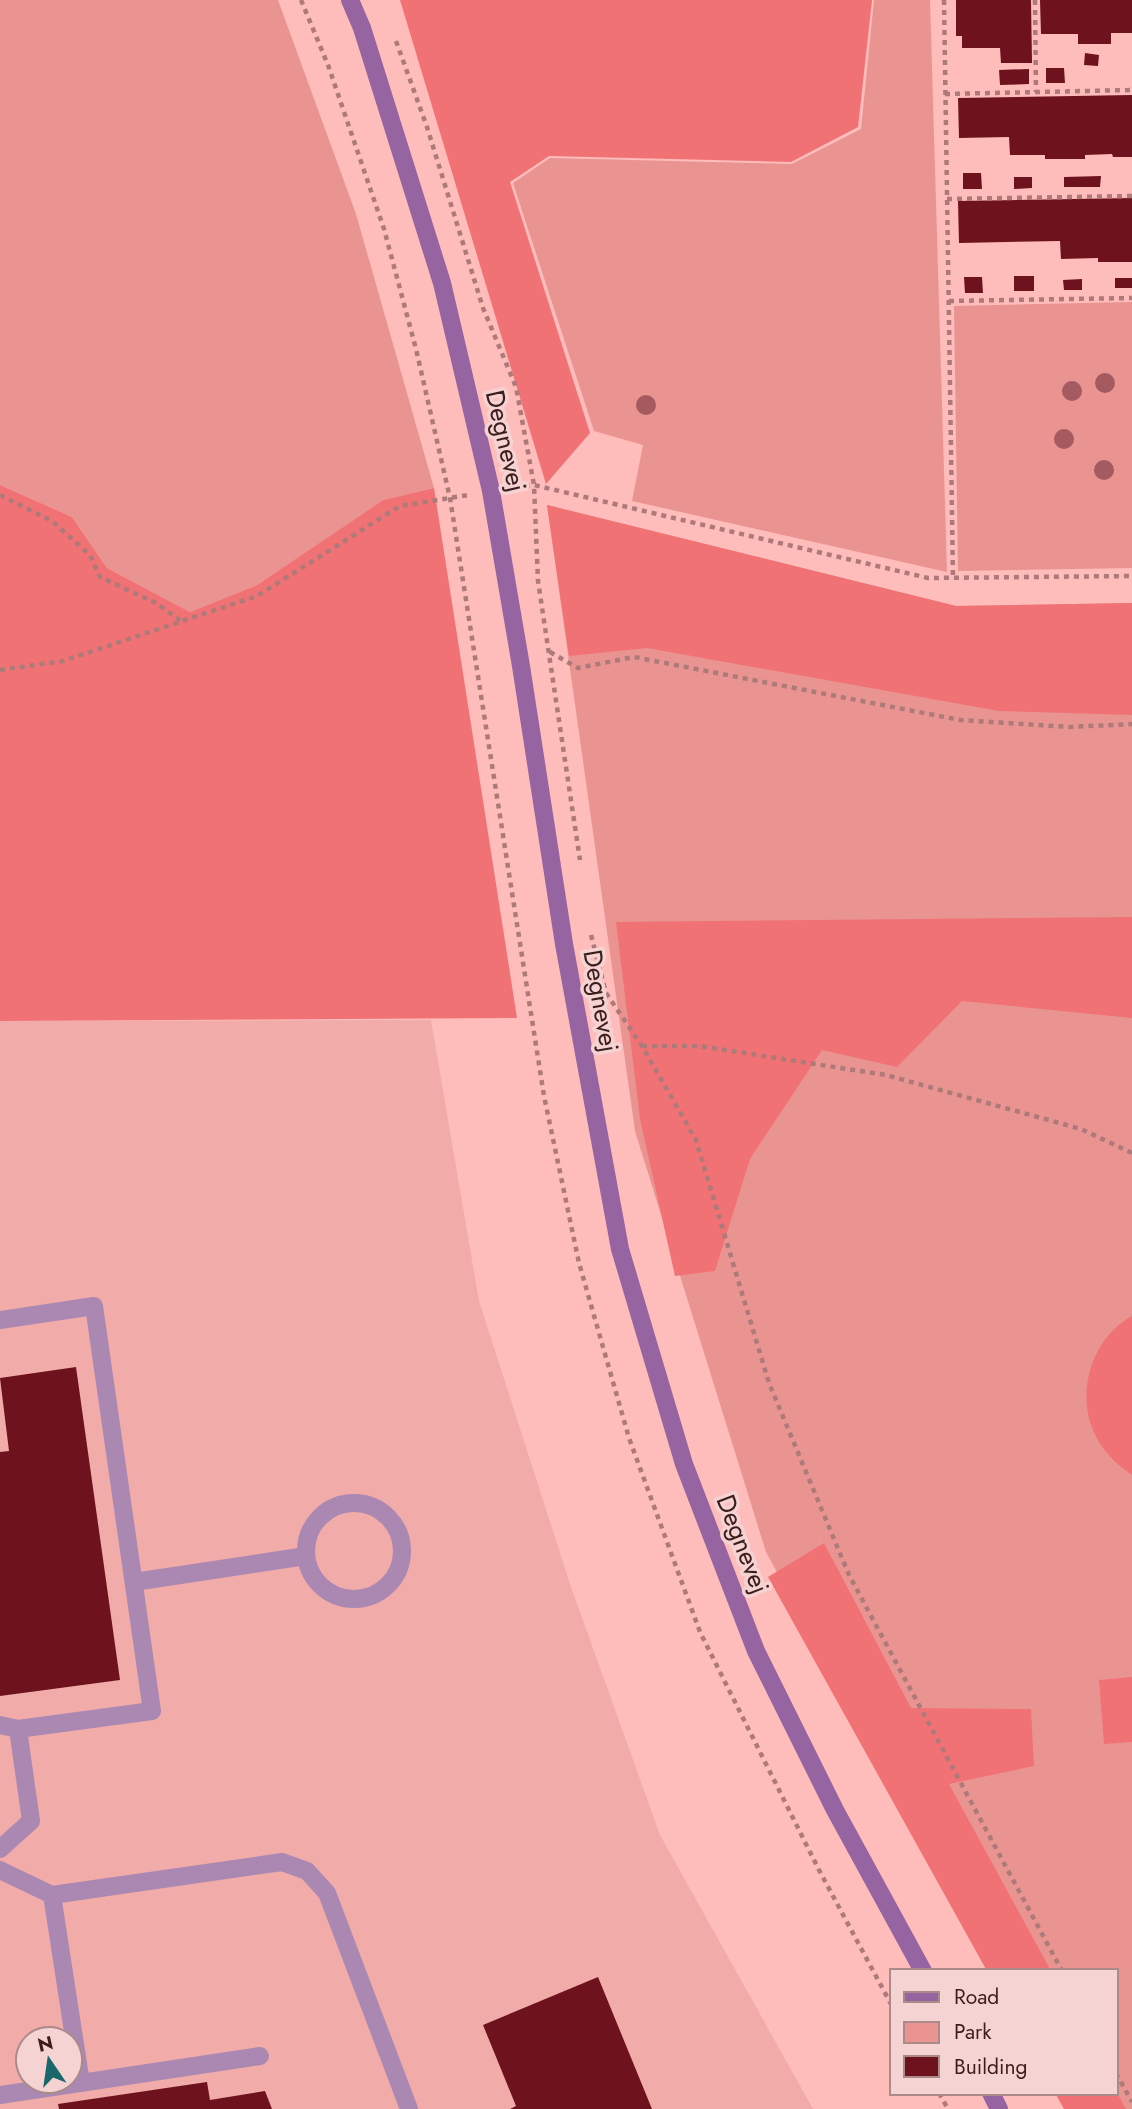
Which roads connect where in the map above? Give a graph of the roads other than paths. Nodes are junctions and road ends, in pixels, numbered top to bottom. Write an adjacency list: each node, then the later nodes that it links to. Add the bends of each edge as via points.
1 (350, 0): 9 (street, Degnevej, via 442,283 491,491 564,944 620,1250 684,1464 756,1651 835,1810)
2 (0, 1320): 4 (lane, via 94,1306)
3 (306, 1556): 3 (lane, via 320,1584 348,1599 379,1593 391,1583 403,1554 395,1524 384,1512 353,1502 337,1505 318,1519 307,1540); 4 (lane)
4 (134, 1581): 5 (lane, via 152,1711)
5 (9, 1727): 6 (lane, via 30,1821)
6 (0, 1849)
7 (0, 1870): 8 (lane)
8 (52, 1895): 10 (lane); 13 (lane, via 282,1862 307,1871 327,1893)
9 (922, 1969)
10 (72, 2025)
11 (260, 2056): 12 (lane)
12 (84, 2083)
13 (409, 2109)

